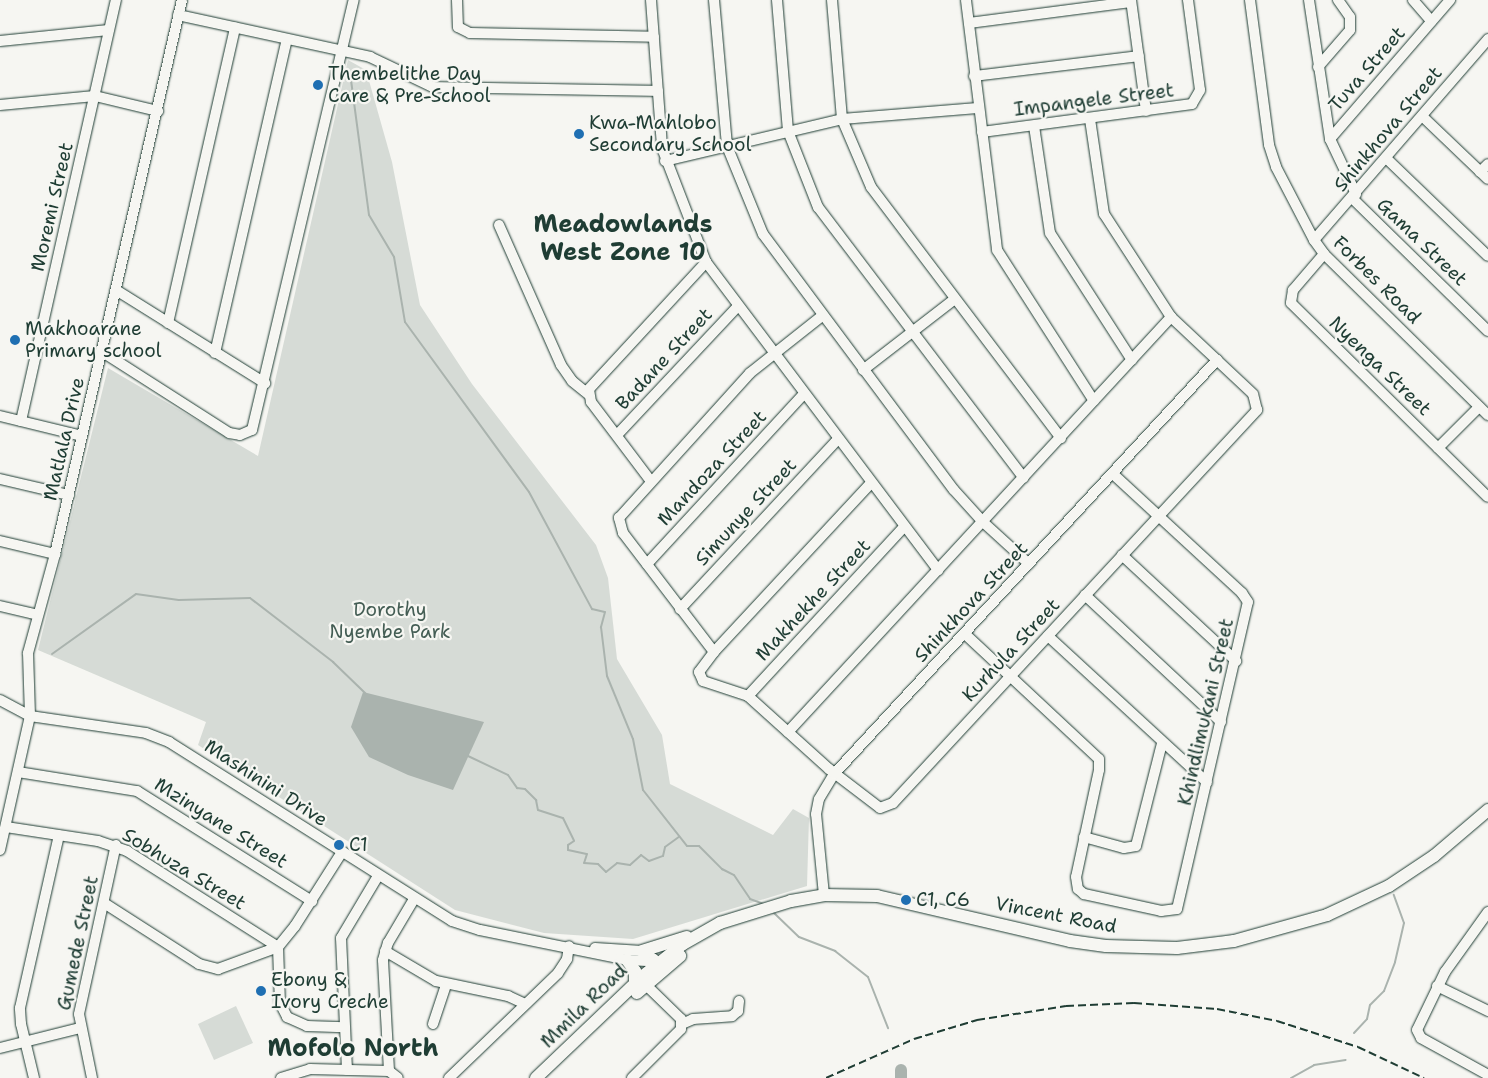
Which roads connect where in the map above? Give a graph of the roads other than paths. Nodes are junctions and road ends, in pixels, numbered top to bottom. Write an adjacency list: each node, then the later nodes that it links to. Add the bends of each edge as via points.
1 (116, 0): 21 (street, Moremi Street)
2 (182, 0): 17 (street, Matlala Drive)
3 (354, 0): 26 (street)
4 (456, 0): 22 (street, via 458,27 470,33)
5 (651, 0): 22 (street)
6 (714, 0): 43 (street)
7 (777, 0): 40 (street)
8 (832, 0): 38 (street)
9 (966, 0): 19 (street)
10 (1188, 0): 35 (street, Impangele Street, via 1199,96 1192,104)
11 (1250, 0): 51 (street, Forbes Road, via 1269,145 1276,167)
12 (1309, 0): 28 (street, Gama Street)
13 (1338, 0): 28 (street, via 1350,17 1350,30)
14 (1413, 0): 18 (street)
15 (1450, 0): 18 (street, Tuva Street)
16 (1131, 1): 19 (street); 27 (street)
17 (178, 15): 20 (street); 34 (street, Matlala Drive)
18 (1432, 21): 42 (street, Tuva Street)
19 (969, 23): 29 (street)
20 (235, 27): 23 (street); 60 (street)
21 (108, 30): 25 (street); 31 (street, Moremi Street)
22 (654, 36): 30 (street)
23 (287, 39): 26 (street); 64 (street)
24 (1488, 39): 36 (street, Shinkhova Street)
25 (0, 41)
26 (342, 52): 30 (street, via 382,61 425,84 440,88); 69 (street)
27 (1139, 56): 29 (street); 35 (street)
28 (1318, 67): 42 (street, Gama Street)
29 (974, 76): 33 (street)
30 (658, 91): 45 (street)
31 (95, 96): 32 (street); 34 (street); 76 (street, Moremi Street)
32 (0, 105)
33 (978, 108): 38 (street); 41 (street)
34 (158, 111): 55 (street, Matlala Drive)
35 (1146, 111): 37 (street, Impangele Street)
36 (1422, 116): 44 (street, Shinkhova Street); 47 (street)
37 (1090, 118): 39 (street, Impangele Street); 59 (street, Kurhula Street, via 1104,214)
38 (842, 119): 40 (street); 56 (street, via 871,187)
39 (1034, 126): 41 (street, Impangele Street); 66 (street, via 1050,233)
40 (788, 131): 43 (street); 62 (street, via 823,214)
41 (982, 132): 72 (street, via 996,250)
42 (1330, 139): 49 (street, Gama Street)
43 (727, 146): 45 (street); 58 (street, via 763,234)
44 (1386, 158): 49 (street, Shinkhova Street); 53 (street)
45 (665, 161): 54 (street)
46 (1488, 164): 47 (street)
47 (1480, 172): 48 (street)
48 (1488, 179)
49 (1354, 196): 51 (street, Shinkhova Street); 61 (street, Gama Street)
50 (499, 225): 70 (street, via 561,365 572,381)
51 (1314, 240): 52 (street, Forbes Road)
52 (1324, 254): 73 (street, Forbes Road); 81 (street, Nyenga Street, via 1293,290 1291,302)
53 (1488, 256)
54 (706, 262): 57 (street); 70 (street, via 595,380)
55 (116, 290): 60 (street); 63 (street, Matlala Drive)
56 (955, 299): 62 (street); 79 (street)
57 (737, 307): 65 (street); 78 (street, Badane Street)
58 (822, 316): 65 (street); 68 (street)
59 (1171, 317): 66 (street); 67 (street, Kurhula Street)
60 (168, 323): 64 (street)
61 (1488, 331)
62 (912, 333): 68 (street); 83 (street)
63 (101, 351): 69 (street, via 234,435 246,433 255,425); 77 (street, Matlala Drive)
64 (215, 353): 69 (street)
65 (772, 353): 71 (street); 85 (street)
66 (1132, 360): 72 (street)
67 (1217, 360): 82 (street, Shinkhova Street); 89 (street, Kurhula Street, via 1253,394 1256,410)
68 (862, 370): 90 (street)
69 (266, 383)
70 (589, 395): 78 (street)
71 (803, 395): 80 (street); 95 (street, Mandoza Street)
72 (1094, 401): 79 (street)
73 (1480, 406): 74 (street, Forbes Road); 81 (street)
74 (1488, 415)
75 (0, 416): 76 (street)
76 (21, 421): 77 (street)
77 (82, 436): 87 (street, Matlala Drive)
78 (617, 436): 85 (street)
79 (1060, 438): 83 (street)
80 (837, 440): 86 (street); 100 (street, Simunye Street)
81 (1438, 448): 88 (street, Nyenga Street)
82 (1113, 474): 89 (street, Khindlimukani Street); 96 (street, Shinkhova Street)
83 (1024, 478): 90 (street)
84 (0, 479): 87 (street)
85 (650, 480): 95 (street, via 621,513 619,522 623,533)
86 (870, 483): 91 (street); 104 (street, Kurhula Street)
87 (69, 495): 93 (street, Matlala Drive)
88 (1488, 497)
89 (1159, 516): 94 (street, Kurhula Street); 105 (street, Khindlimukani Street, via 1246,597 1248,606)
90 (983, 522): 96 (street); 97 (street)
91 (904, 527): 97 (street); 108 (street, Makhekhe Street)
92 (0, 541): 93 (street)
93 (55, 554): 101 (street, Matlala Drive)
94 (1122, 555): 98 (street, Kurhula Street); 105 (street)
95 (647, 564): 100 (street)
96 (1029, 564): 102 (street, Shinkhova Street)
97 (938, 570): 112 (street)
98 (1085, 595): 103 (street, Kurhula Street); 111 (street)
99 (0, 606): 101 (street)
100 (680, 609): 104 (street)
101 (38, 615): 110 (street, Matlala Drive, via 28,654)
102 (965, 634): 106 (street); 115 (street, Shinkhova Street)
103 (1048, 636): 106 (street, Kurhula Street); 113 (street)
104 (714, 652): 108 (street, Kurhula Street, via 700,668 701,678)
105 (1236, 660): 111 (street, Khindlimukani Street)
106 (1011, 676): 115 (street, Kurhula Street, via 889,805 876,806); 120 (street, via 1099,759)
107 (0, 694): 110 (street)
108 (748, 696): 112 (street, Kurhula Street)
109 (0, 700): 110 (street)
110 (30, 713): 114 (street, Matlala Drive); 123 (street, Mashinini Drive, via 146,733 169,742)
111 (1221, 722): 116 (street, Khindlimukani Street)
112 (788, 732): 115 (street, Kurhula Street)
113 (1162, 743): 116 (street); 120 (street, via 1136,846 1124,848)
114 (18, 772): 118 (street, Matlala Drive); 127 (street, Mzinyane Street, via 137,791)
115 (834, 774): 125 (street, Shinkhova Street, via 819,799 816,814)
116 (1207, 782): 120 (street, Khindlimukani Street, via 1177,909 1160,911 1084,894 1075,882)
117 (1488, 810): 125 (main road, Vincent Road, via 1434,856 1389,886 1327,915 1234,942 1177,948 1106,946 1039,934 905,900 859,894)
118 (6, 827): 119 (street, Sobhuza Street); 122 (street, Matlala Drive)
119 (59, 835): 121 (street, Sobhuza Street); 147 (street, via 20,1008)
120 (1084, 838)
121 (116, 845): 128 (street, Gumede Street); 132 (street, Sobhuza Street)
122 (0, 850)
123 (342, 852): 124 (street, Mashinini Drive); 127 (street)
124 (378, 876): 126 (street, Mashinini Drive); 145 (street, via 341,938)
125 (824, 895): 130 (main road, Vincent Road, via 791,901 736,918)
126 (414, 900): 131 (street, Mashinini Drive, via 465,926); 133 (street)
127 (312, 901): 132 (street)
128 (104, 903): 132 (street, via 208,968 218,969 239,963); 146 (street, Gumede Street, via 80,1005)
129 (1488, 912): 139 (street)
130 (702, 936): 134 (main road); 136 (main road, Vincent Road)
131 (569, 946): 134 (street, Mashinini Drive); 135 (street, Mashinini Drive); 141 (street, via 562,967)
132 (278, 947): 145 (street, via 280,1002 287,1017 307,1026)
133 (385, 951): 137 (street); 150 (street)
134 (642, 951): 136 (street)
135 (628, 960): 136 (street, Mashinini Drive); 138 (main road)
136 (658, 969): 138 (main road, Mmila Road)
137 (446, 985): 141 (street, via 508,996); 143 (street)
138 (641, 985): 144 (street); 157 (main road, Mmila Road); 158 (main road, Mmila Road)
139 (1437, 986): 142 (street); 151 (street, via 1418,1024 1419,1035)
140 (738, 1001): 144 (street, via 738,1011 732,1016 693,1019)
141 (525, 1004): 156 (street)
142 (1487, 1009)
143 (433, 1024)
144 (682, 1024): 159 (street, via 678,1034)
145 (344, 1027): 149 (street)
146 (80, 1028): 147 (street); 153 (street, Gumede Street)
147 (24, 1042): 148 (street); 152 (street)
148 (0, 1048)
149 (347, 1070): 150 (street); 154 (street, via 306,1069)
150 (388, 1071): 155 (street)
151 (1488, 1075)
152 (34, 1078)
153 (92, 1078)
154 (281, 1078)
155 (398, 1078)
156 (449, 1078)
157 (536, 1078)
158 (543, 1078)
159 (632, 1078)

